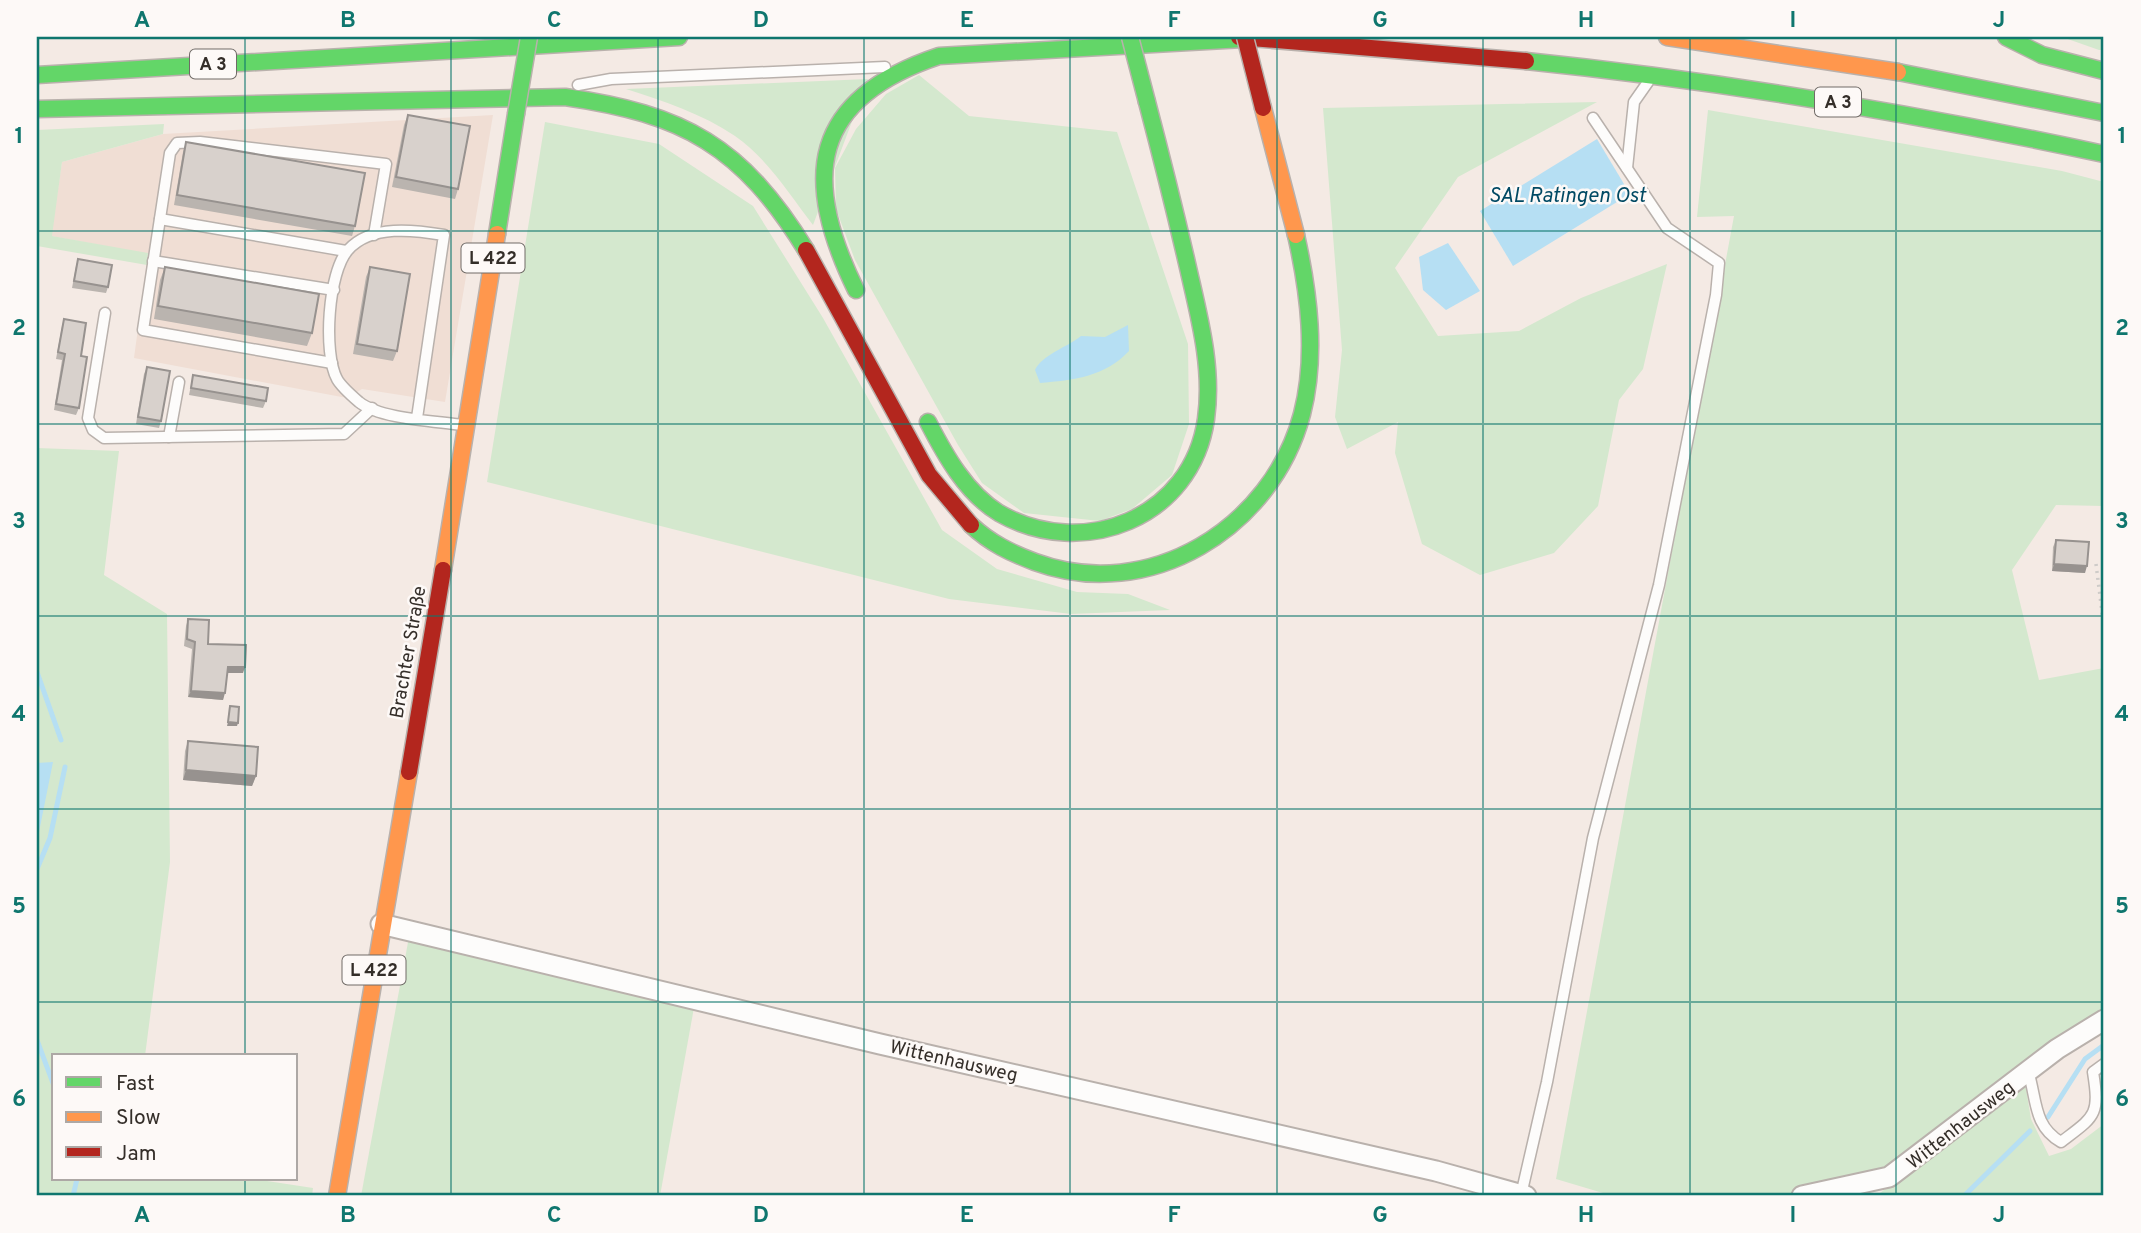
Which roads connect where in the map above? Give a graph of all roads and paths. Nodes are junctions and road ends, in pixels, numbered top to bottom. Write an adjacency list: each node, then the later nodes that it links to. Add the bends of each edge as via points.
1 (529, 37): 30 (main road, Brachter Straße / L 422, bridge)
2 (679, 37): 11 (main road, A 3)
3 (1130, 37): 28 (main road, bridge, via 1179,225 1209,372 1206,425 1200,447 1180,483 1148,513 1111,530 1064,535 1027,528 976,495 947,458)
4 (1239, 37): 7 (main road, A 3)
5 (1667, 37): 14 (main road, A 3, via 1894,71)
6 (2006, 37): 9 (main road, via 2042,55)
7 (1253, 38): 8 (main road, via 971,53 939,56); 10 (main road, A 3, via 1415,49); 12 (main road, bridge, via 1263,108 1307,294 1310,361 1303,413 1279,473 1233,528 1180,560 1130,573 1059,571 1006,551 949,504 809,251 771,195 727,153 678,122 632,106 598,99)
8 (913, 66): 12 (lane, via 611,79); 23 (main road, via 885,79 858,101 829,141 822,166 823,212 841,262)
9 (2104, 71)
10 (1653, 74): 16 (main road, A 3, via 1907,114); 17 (lane, via 1634,102)
11 (37, 75)
12 (516, 97): 13 (main road)
13 (37, 109)
14 (2104, 113)
15 (1593, 118): 17 (lane)
16 (2104, 154)
17 (1627, 168): 39 (lane, via 1667,228 1719,263 1716,295 1659,585 1593,838)
18 (160, 219): 19 (lane, via 170,153 177,143 200,142 386,164); 20 (lane); 21 (lane)
19 (374, 235): 20 (lane); 29 (lane, via 408,229 444,235)
20 (346, 251): 22 (lane)
21 (153, 261): 22 (lane); 25 (lane, via 143,330)
22 (334, 290): 25 (lane, via 327,349)
23 (861, 299)
24 (105, 313): 31 (lane, via 88,418 93,430 104,438)
25 (332, 363): 27 (lane, via 337,380 360,403)
26 (179, 382): 31 (lane)
27 (372, 408): 29 (lane); 31 (lane, via 344,434)
28 (920, 409)
29 (417, 418): 30 (lane)
30 (467, 426): 34 (main road, Brachter Straße / L 422)
31 (169, 437)
32 (2096, 564): 33 (path)
33 (2104, 628)
34 (382, 924): 38 (main road, Brachter Straße / L 422); 39 (street, Wittenhausweg, via 1436,1171)
35 (2104, 1020): 37 (street, Wittenhausweg)
36 (2104, 1064): 37 (lane, via 2093,1072 2096,1112 2061,1142 2040,1123)
37 (2028, 1071): 40 (street, Wittenhausweg, via 1889,1177)
38 (337, 1196)
39 (1523, 1196)
40 (1801, 1196)

